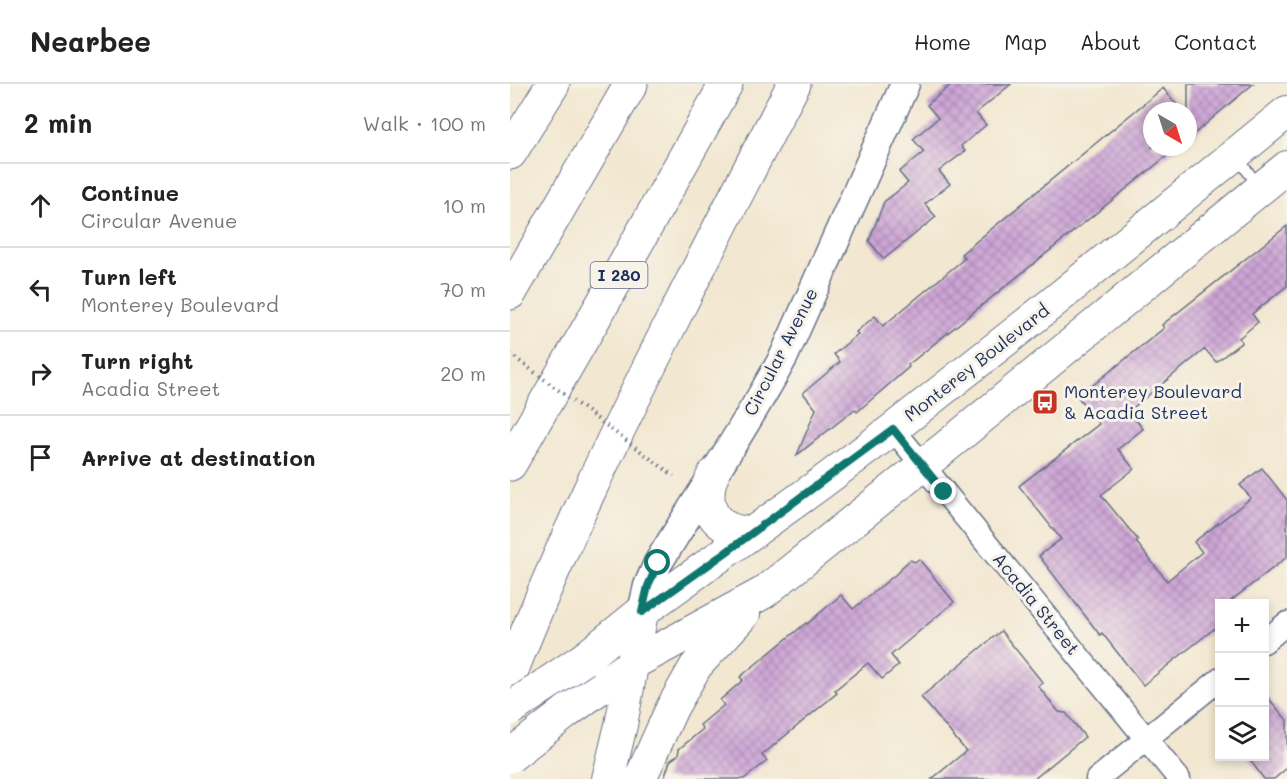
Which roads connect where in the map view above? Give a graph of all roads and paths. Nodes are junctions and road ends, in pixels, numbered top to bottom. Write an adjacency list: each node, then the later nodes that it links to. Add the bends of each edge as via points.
1 (553, 84): 7 (highway)
2 (631, 84): 11 (highway)
3 (726, 84): 14 (highway, I 280)
4 (794, 84): 24 (highway, via 590,487)
5 (905, 84): 16 (street, Circular Avenue, via 784,356)
6 (1287, 112): 8 (main road, Monterey Boulevard)
7 (510, 153)
8 (1235, 154): 10 (lane); 13 (main road, Monterey Boulevard)
9 (1287, 168): 10 (main road)
10 (1261, 189): 15 (main road)
11 (510, 293)
12 (510, 354): 17 (path, bridge)
13 (893, 429): 15 (street, Acadia Street); 18 (main road, Monterey Boulevard)
14 (510, 465)
15 (922, 466): 19 (main road); 27 (street, Acadia Street)
16 (713, 475): 18 (main road, via 709,504 714,516 731,530); 20 (street, Circular Avenue, via 658,563)
17 (675, 476)
18 (754, 532): 20 (main road, Monterey Boulevard)
19 (763, 593): 23 (main road); 30 (main road, via 696,666)
20 (642, 612): 23 (main road); 26 (highway, bridge, via 584,659)
21 (1287, 623): 22 (street)
22 (1269, 638)
23 (632, 664): 28 (highway, bridge); 29 (main road)
24 (510, 675)
25 (1215, 683): 27 (street)
26 (510, 709)
27 (1146, 739): 31 (street); 32 (street, Acadia Street)
28 (510, 756)
29 (608, 779)
30 (640, 779)
31 (1096, 779)
32 (1179, 779)

